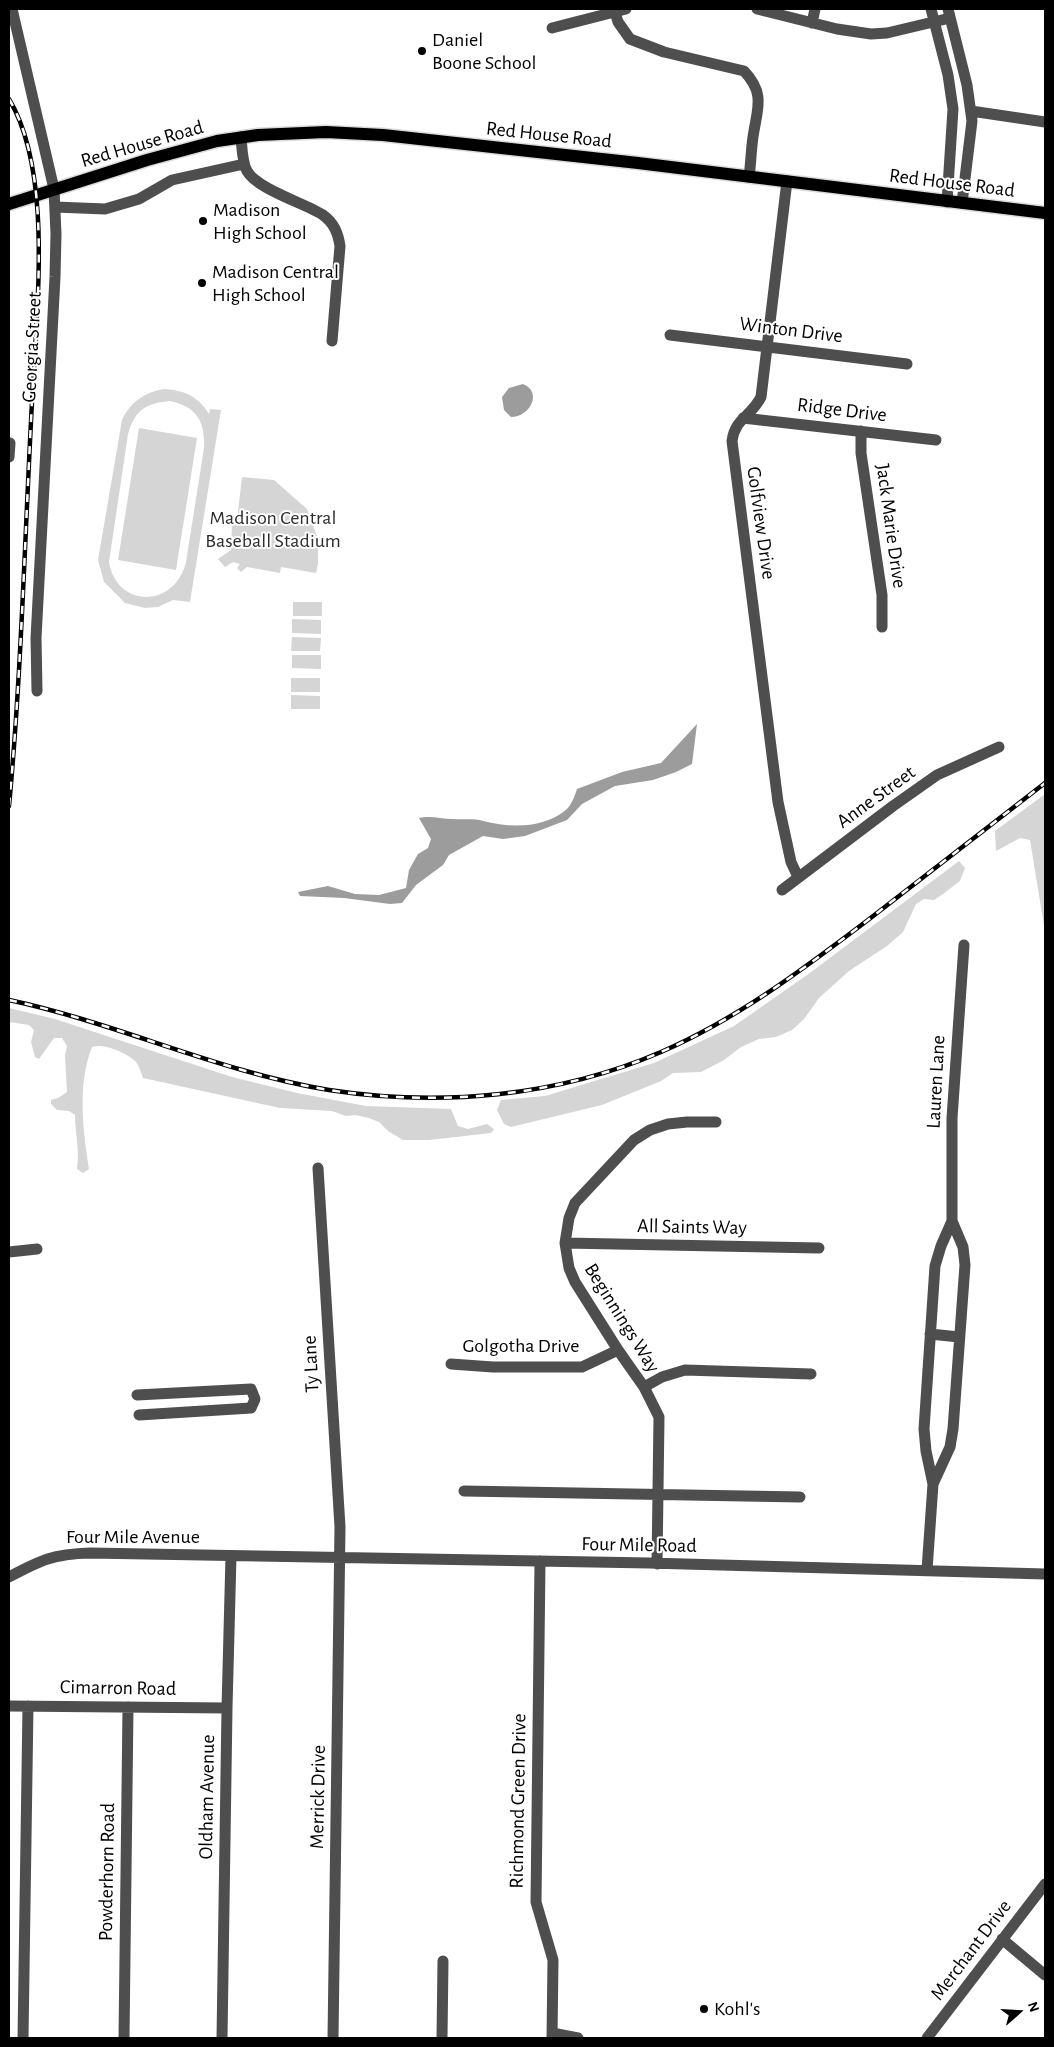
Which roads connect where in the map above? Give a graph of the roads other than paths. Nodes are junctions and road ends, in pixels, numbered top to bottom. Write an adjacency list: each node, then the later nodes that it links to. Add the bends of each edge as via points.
1 (12, 9): 15 (street, Georgia Street)
2 (757, 9): 7 (street)
3 (815, 9): 7 (street)
4 (931, 9): 6 (street)
5 (618, 10): 8 (street); 13 (street, via 618,22 630,39 664,52 744,71 753,80 758,90 759,105)
6 (944, 17): 7 (street, via 887,33 871,34); 9 (street, via 964,72); 16 (street, via 953,109)
7 (812, 23)
8 (552, 28)
9 (971, 111): 10 (street); 17 (street, via 970,151)
10 (1045, 122)
11 (242, 137): 12 (street); 13 (main road, Red House Road, via 308,132 383,135); 15 (main road, Red House Road, via 192,147)
12 (244, 164): 19 (street, via 172,180 133,201 105,209); 22 (street, via 257,182 316,211 334,226 340,246)
13 (749, 176): 14 (main road, Red House Road)
14 (787, 181): 16 (main road, Red House Road); 23 (street, Golfview Drive)
15 (54, 189): 18 (main road, Red House Road); 19 (street, Georgia Street)
16 (946, 202): 17 (main road, Red House Road)
17 (962, 203): 20 (main road, Red House Road)
18 (9, 204)
19 (55, 208): 31 (street, Georgia Street, via 55,277 36,638)
20 (1045, 213)
21 (670, 335): 23 (street, Winton Drive)
22 (332, 341)
23 (766, 346): 24 (street, Winton Drive); 25 (street, Golfview Drive, via 761,397)
24 (907, 364)
25 (743, 418): 26 (street, Ridge Drive); 33 (street, Golfview Drive, via 733,432 732,451 778,802 789,855)
26 (861, 431): 27 (street, Ridge Drive); 30 (street, Jack Marie Drive, via 860,453 882,594)
27 (936, 440)
28 (10, 443): 29 (street)
29 (9, 457)
30 (882, 627)
31 (37, 691)
32 (999, 747): 33 (street, Anne Street, via 937,775)
33 (798, 877): 34 (street, Anne Street)
34 (782, 890)
35 (964, 945): 38 (street, Lauren Lane, via 952,1118)
36 (716, 1122): 39 (street, Beginnings Way, via 668,1124 634,1140 575,1203)
37 (318, 1168): 56 (street, Ty Lane)
38 (952, 1221): 43 (street, Lauren Lane, via 936,1266); 44 (street, Lauren Lane, via 963,1247 965,1265)
39 (564, 1243): 40 (street, All Saints Way); 45 (street, Beginnings Way, via 575,1282)
40 (819, 1248)
41 (37, 1249): 42 (street)
42 (9, 1252)
43 (930, 1334): 44 (street); 51 (street, Lauren Lane, via 924,1429)
44 (959, 1337): 51 (street, Lauren Lane, via 950,1447)
45 (618, 1350): 46 (street, Golgotha Drive, via 582,1367); 48 (street, Beginnings Way)
46 (451, 1364)
47 (811, 1374): 48 (street, via 685,1370)
48 (644, 1387): 53 (street, Beginnings Way, via 659,1417)
49 (138, 1395): 50 (street, via 251,1389 255,1399 251,1408)
50 (139, 1415)
51 (934, 1484): 59 (street, Lauren Lane)
52 (464, 1491): 53 (street)
53 (658, 1494): 54 (street); 58 (street, Beginnings Way)
54 (800, 1497)
55 (231, 1556): 56 (street, Four Mile Road); 61 (street, Four Mile Avenue, via 73,1553 49,1558); 65 (street, Oldham Avenue)
56 (340, 1557): 57 (street, Four Mile Road); 74 (street, Merrick Drive)
57 (540, 1562): 58 (street, Four Mile Road); 70 (street, Richmond Green Drive, via 536,1902 553,1960)
58 (657, 1564): 59 (street, Four Mile Road)
59 (927, 1570): 60 (street, Four Mile Road)
60 (1045, 1574)
61 (9, 1577)
62 (9, 1706): 63 (street, Cimarron Road)
63 (28, 1706): 64 (street, Cimarron Road); 71 (street)
64 (128, 1707): 65 (street, Cimarron Road); 72 (street, Powderhorn Road)
65 (227, 1708): 73 (street, Oldham Avenue)
66 (1045, 1884): 67 (street, Merchant Drive)
67 (1002, 1940): 69 (street); 77 (street, Merchant Drive)
68 (443, 1961): 75 (street)
69 (1045, 1975)
70 (552, 2036): 76 (street)
71 (23, 2038)
72 (124, 2038)
73 (222, 2038)
74 (333, 2038)
75 (442, 2038)
76 (578, 2038)
77 (927, 2038)

